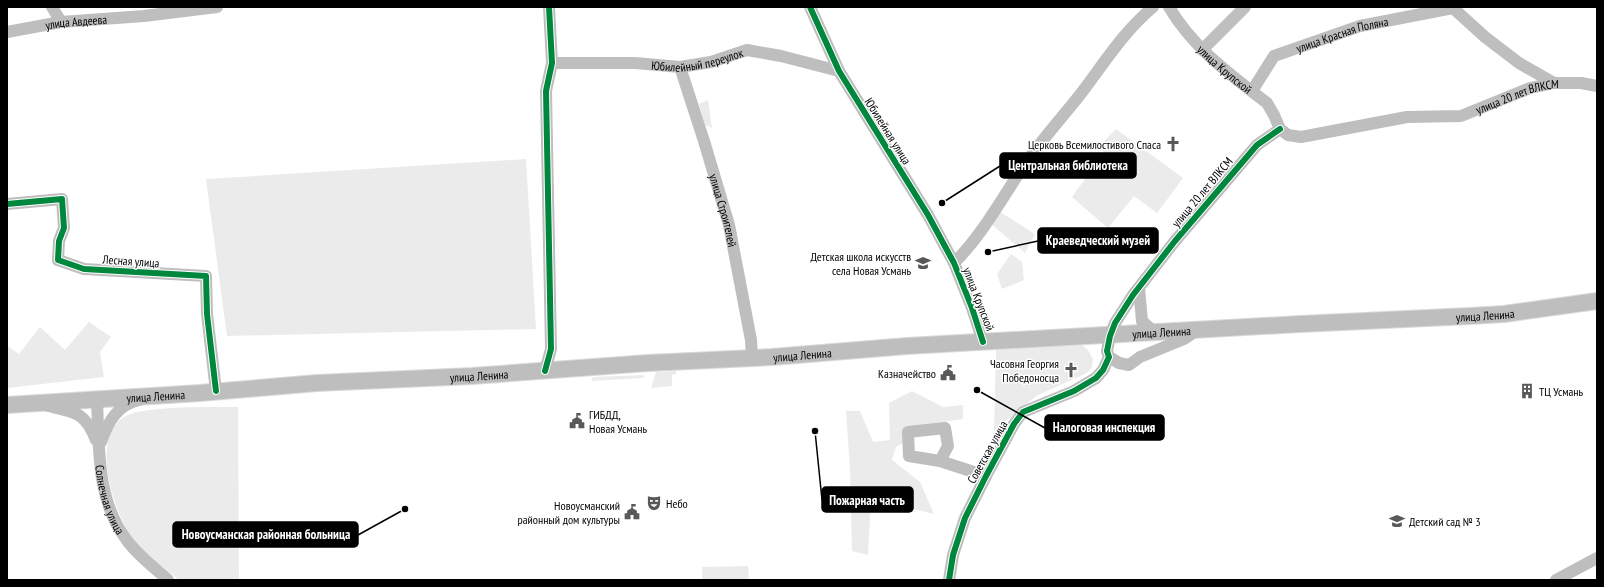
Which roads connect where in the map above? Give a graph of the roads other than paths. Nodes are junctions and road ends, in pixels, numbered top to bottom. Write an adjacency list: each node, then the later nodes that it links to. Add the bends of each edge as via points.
1 (52, 7): 11 (street)
2 (204, 7): 3 (street, улица Авдеева); 10 (street, улица Авдеева)
3 (217, 7)
4 (549, 7): 14 (street)
5 (810, 7): 16 (street, Юбилейная улица)
6 (1153, 7): 22 (street, улица Крупской, via 1132,26 1022,167 969,249)
7 (1170, 7): 13 (street, улица Крупской, via 1180,24)
8 (1245, 7): 13 (street)
9 (1453, 8): 17 (street, улица Красная Поляна, via 1513,59); 19 (street, улица Красная Поляна, via 1360,26 1274,56)
10 (149, 11): 11 (street, улица Авдеева)
11 (61, 22): 12 (street, улица Авдеева)
12 (7, 32)
13 (1202, 50): 19 (street, улица Крупской)
14 (552, 63): 15 (street, Юбилейный переулок, via 635,63); 31 (street, via 546,91 551,349)
15 (680, 67): 16 (street, Юбилейный переулок, via 711,62 747,50); 30 (street, улица Строителей, via 729,225 751,340)
16 (838, 71): 22 (street, Юбилейная улица, via 928,216)
17 (1554, 83): 18 (street, улица 20 лет ВЛКСМ); 20 (street, улица 20 лет ВЛКСМ, via 1530,88 1461,116 1407,117 1301,137 1288,135)
18 (1597, 86)
19 (1252, 91): 20 (street, улица Крупской, via 1267,104)
20 (1280, 129): 23 (street, улица 20 лет ВЛКСМ, via 1256,145)
21 (7, 204): 32 (street, Лесная улица, via 62,199 64,228 59,241 58,260 84,269 206,276 207,314)
22 (954, 263): 28 (street, улица Крупской)
23 (1139, 288): 26 (street, via 1142,322); 27 (street, улица 20 лет ВЛКСМ, via 1115,323)
24 (1596, 305): 25 (main road, улица Ленина, via 1476,316)
25 (1197, 330): 26 (main road, улица Ленина); 29 (street, via 1184,339 1140,357 1129,365)
26 (1155, 332): 27 (main road, улица Ленина)
27 (1110, 336): 28 (main road, улица Ленина); 29 (street, Советская улица, via 1107,351)
28 (983, 342): 30 (main road, улица Ленина)
29 (1109, 357): 39 (street, Советская улица, via 1096,378 1074,391 1023,412)
30 (752, 358): 31 (main road, улица Ленина)
31 (545, 371): 32 (main road, улица Ленина)
32 (216, 391): 33 (main road, улица Ленина)
33 (156, 396): 34 (main road, улица Ленина); 37 (street, via 128,402 107,426)
34 (97, 399): 35 (main road, улица Ленина); 37 (street, Солнечная улица)
35 (37, 403): 36 (main road, улица Ленина); 37 (street, via 75,412 90,426)
36 (7, 405)
37 (99, 448): 41 (street, Солнечная улица, via 104,486 113,517 126,540)
38 (940, 461): 39 (street)
39 (986, 476): 42 (street, Советская улица, via 965,518 952,555)
40 (1597, 558): 43 (street)
41 (168, 580)
42 (949, 580)
43 (1556, 580)

